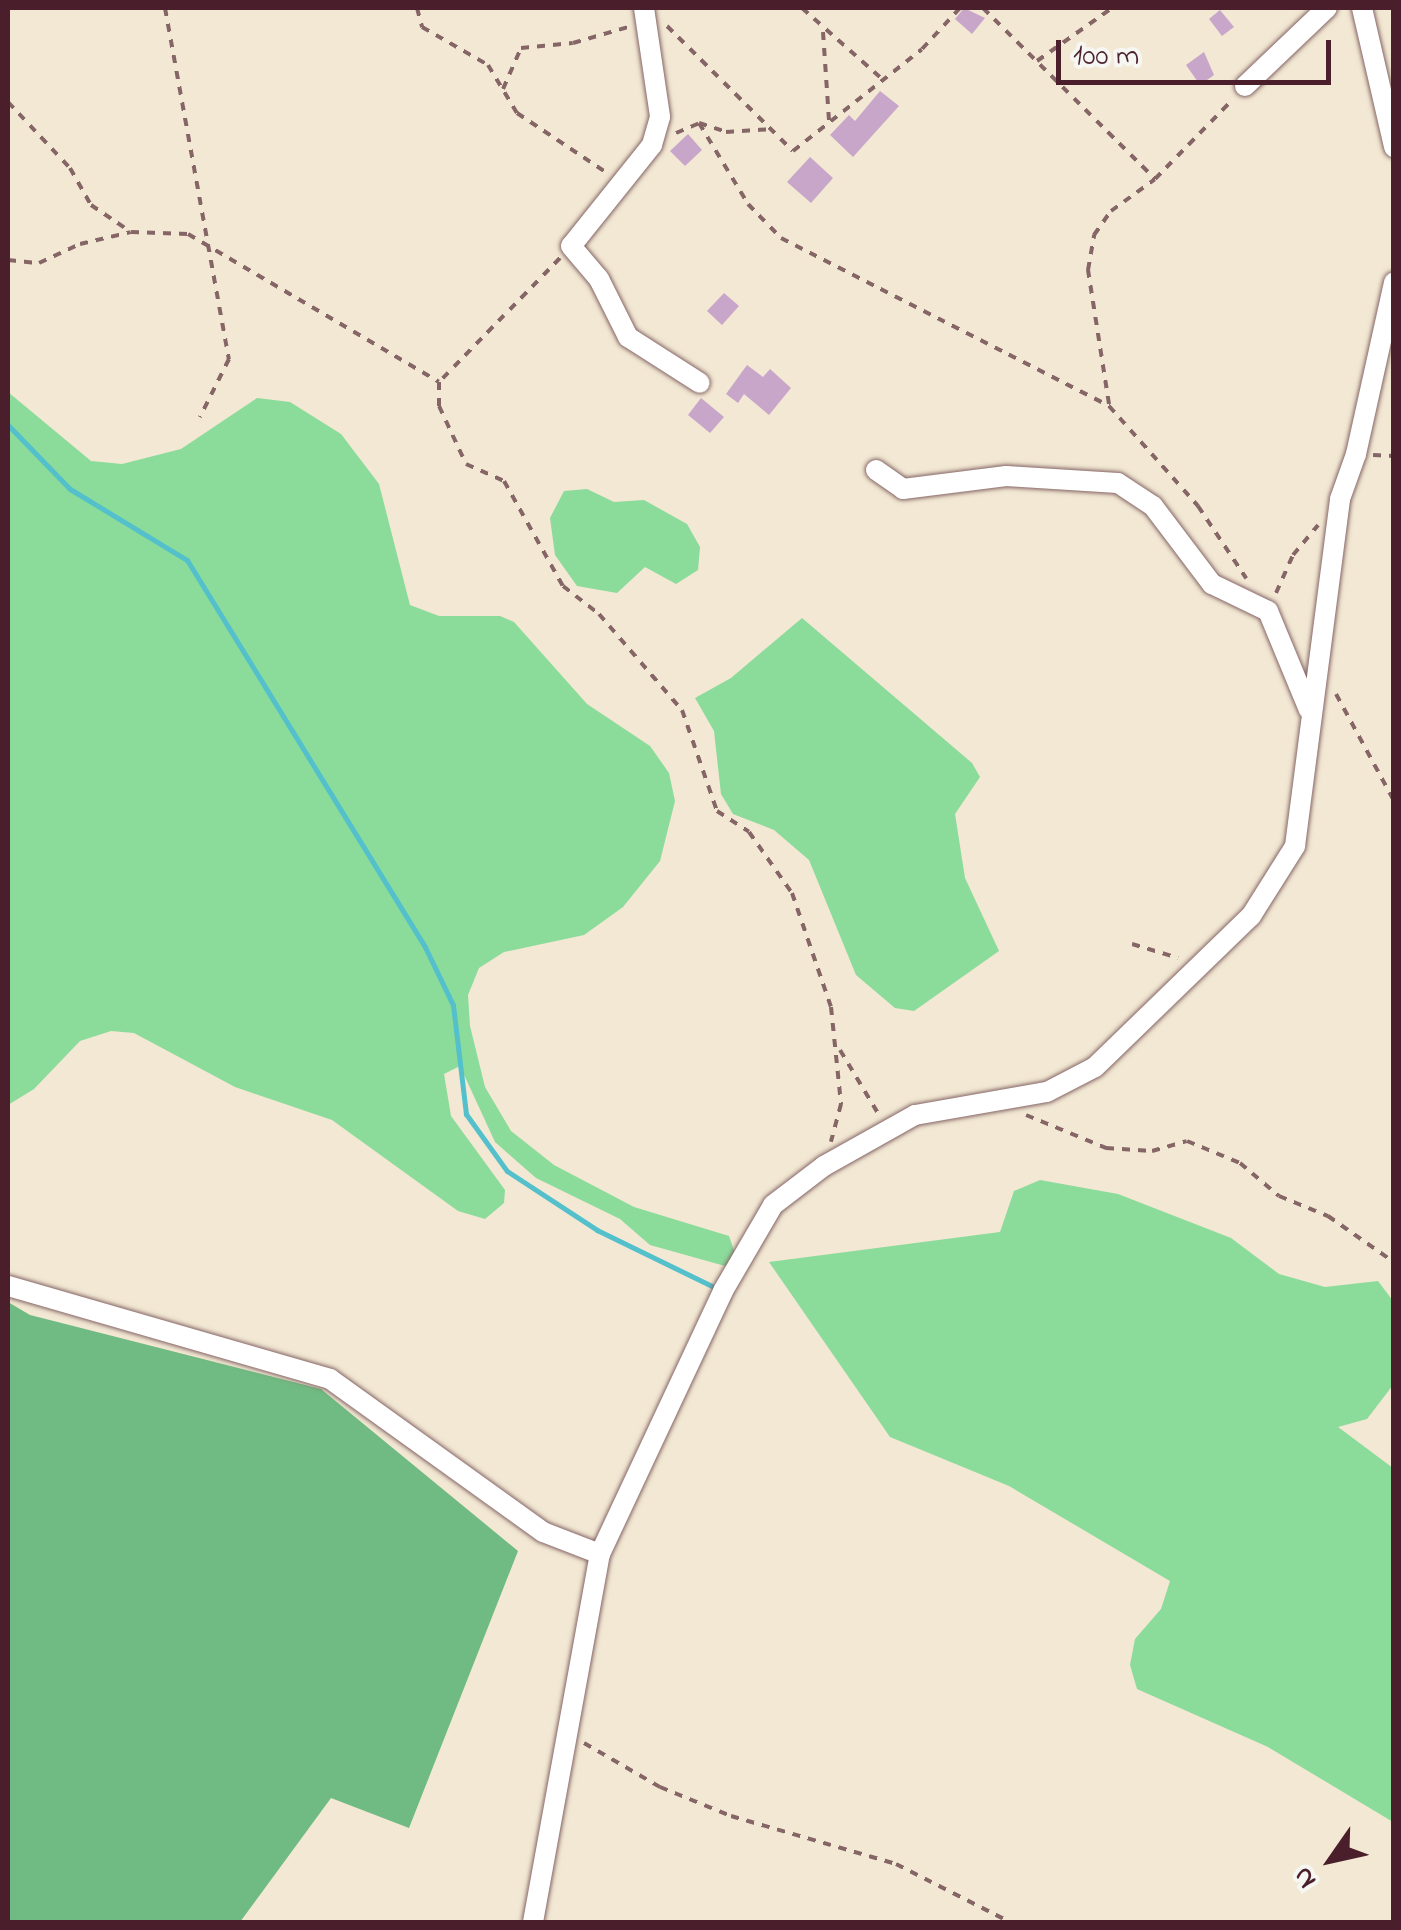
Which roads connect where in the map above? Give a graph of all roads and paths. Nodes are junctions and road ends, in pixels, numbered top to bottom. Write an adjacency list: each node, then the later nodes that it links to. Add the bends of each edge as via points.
1 (165, 8): 25 (path)
2 (417, 8): 14 (path, via 422,26 488,65)
3 (802, 8): 10 (path)
4 (960, 8): 12 (path)
5 (983, 8): 11 (path)
6 (1112, 8): 11 (path)
7 (1327, 8): 13 (street)
8 (1362, 8): 20 (street)
9 (646, 18): 14 (path, via 573,44 521,48); 18 (path, via 672,26); 19 (street, via 660,117)
10 (823, 32): 12 (path); 16 (path)
11 (1037, 61): 22 (path)
12 (882, 79): 16 (path)
13 (1245, 86): 22 (path)
14 (502, 89): 21 (path, via 517,113 610,176)
15 (8, 102): 23 (path, via 70,168 92,205)
16 (829, 121): 18 (path, via 793,150)
17 (699, 123): 18 (path, via 726,132); 19 (path); 30 (path, via 748,204 781,238)
18 (772, 129)
19 (652, 145): 21 (street)
20 (1394, 147)
21 (629, 180): 24 (street)
22 (1155, 180): 30 (path, via 1111,211 1094,235 1088,270)
23 (131, 232): 25 (path, via 188,234); 26 (path, via 39,263)
24 (570, 246): 28 (path); 29 (street, via 599,280 628,337)
25 (211, 251): 28 (path, via 297,292); 31 (path, via 229,360)
26 (8, 260)
27 (1394, 282): 33 (street)
28 (439, 382): 41 (path, via 439,406 466,464 504,481 563,586 599,614 682,710 718,812 749,832 773,860 792,893 832,1007)
29 (700, 382)
30 (1109, 406): 34 (path, via 1198,506)
31 (200, 417)
32 (876, 470): 35 (street, via 904,490 1006,476 1118,483 1153,506 1212,584)
33 (1340, 499): 35 (path, via 1293,555); 36 (street)
34 (1248, 581)
35 (1268, 611): 37 (street)
36 (1318, 678): 37 (street); 38 (path, via 1330,684)
37 (1308, 710): 40 (street, via 1295,846 1270,894)
38 (1394, 801)
39 (1132, 944): 40 (path, via 1163,950)
40 (1191, 973): 42 (street, via 1095,1068 1047,1092)
41 (837, 1046): 43 (path); 44 (path, via 841,1104)
42 (996, 1099): 43 (street, via 915,1115); 45 (path, via 1106,1148 1152,1151 1187,1142 1240,1163 1279,1196 1328,1216)
43 (885, 1132): 44 (street)
44 (824, 1166): 47 (street, via 773,1205 723,1291)
45 (1394, 1262)
46 (8, 1286): 47 (street, via 330,1380 544,1532)
47 (600, 1554): 48 (street)
48 (565, 1722): 49 (street, via 550,1850); 50 (path, via 589,1748 660,1787 732,1816 896,1864)
49 (533, 1922)
50 (1010, 1922)

